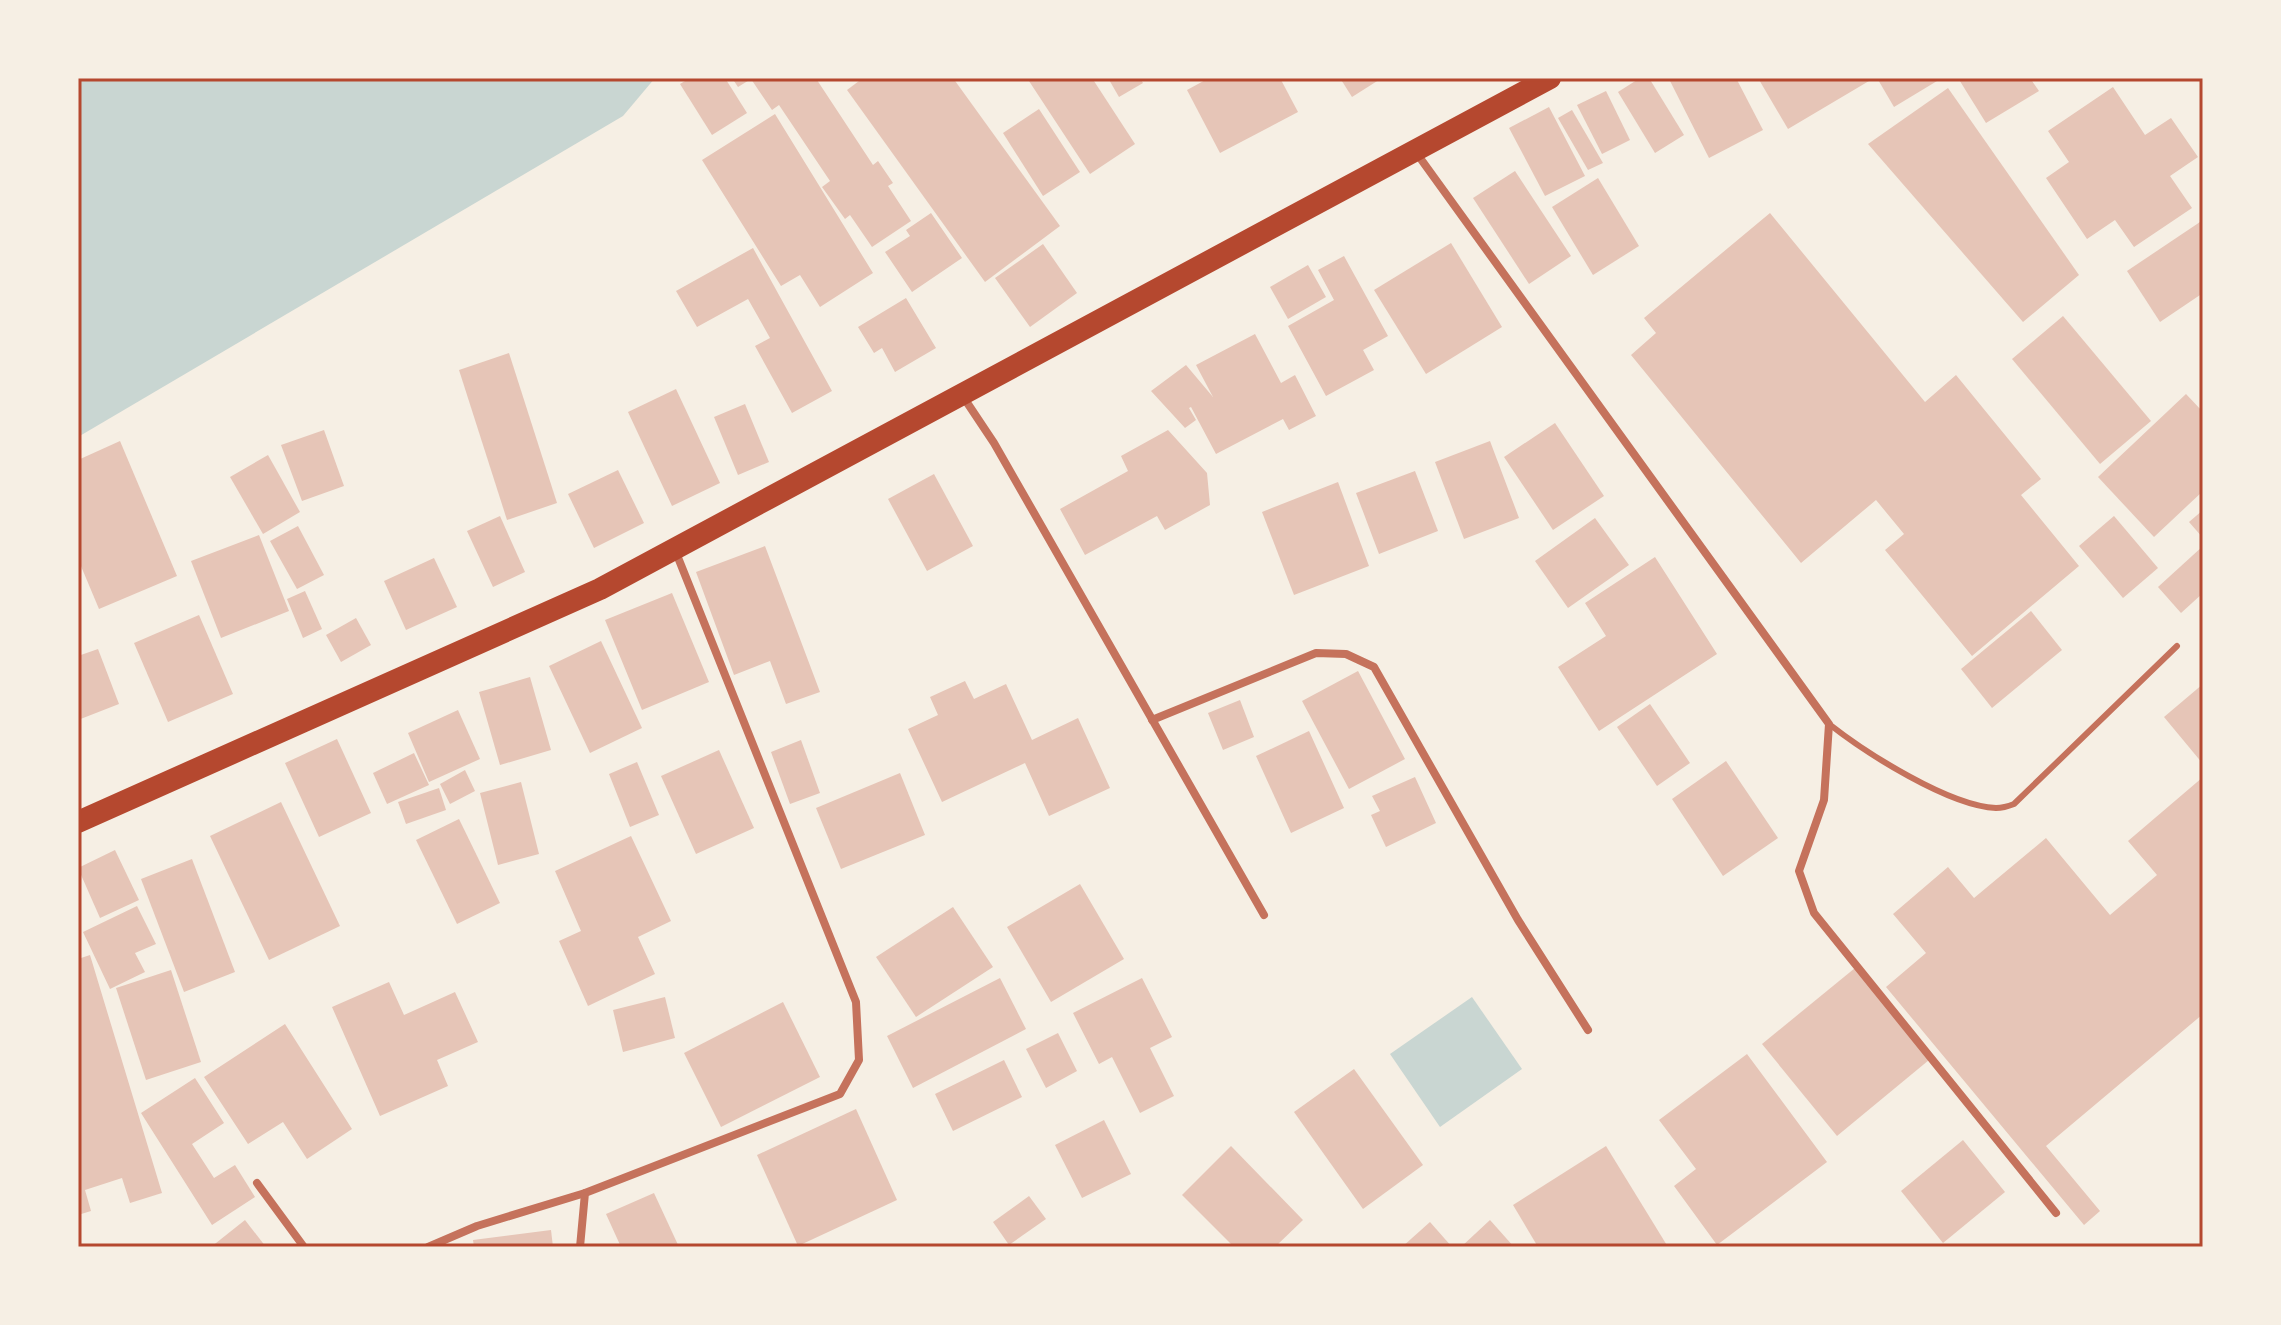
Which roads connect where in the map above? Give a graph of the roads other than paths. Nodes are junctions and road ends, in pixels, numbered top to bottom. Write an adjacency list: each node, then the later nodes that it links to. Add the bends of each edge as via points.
1 (1550, 78): 2 (highway)
2 (1415, 151): 3 (highway); 7 (street)
3 (961, 394): 4 (highway); 6 (street)
4 (674, 549): 8 (highway, via 600,589); 12 (street, via 856,1002 859,1060 840,1094)
5 (2177, 646): 7 (lane, via 2014,804 1997,808 1952,796 1866,753)
6 (1152, 720): 9 (street); 10 (street, via 1316,653 1346,654 1374,667 1518,920)
7 (1829, 724): 13 (street, via 1824,800 1799,871 1814,913)
8 (78, 822)
9 (1264, 915)
10 (1588, 1030)
11 (257, 1183): 14 (street)
12 (585, 1193): 15 (street); 16 (street)
13 (2056, 1213)
14 (304, 1247)
15 (428, 1247)
16 (580, 1247)

